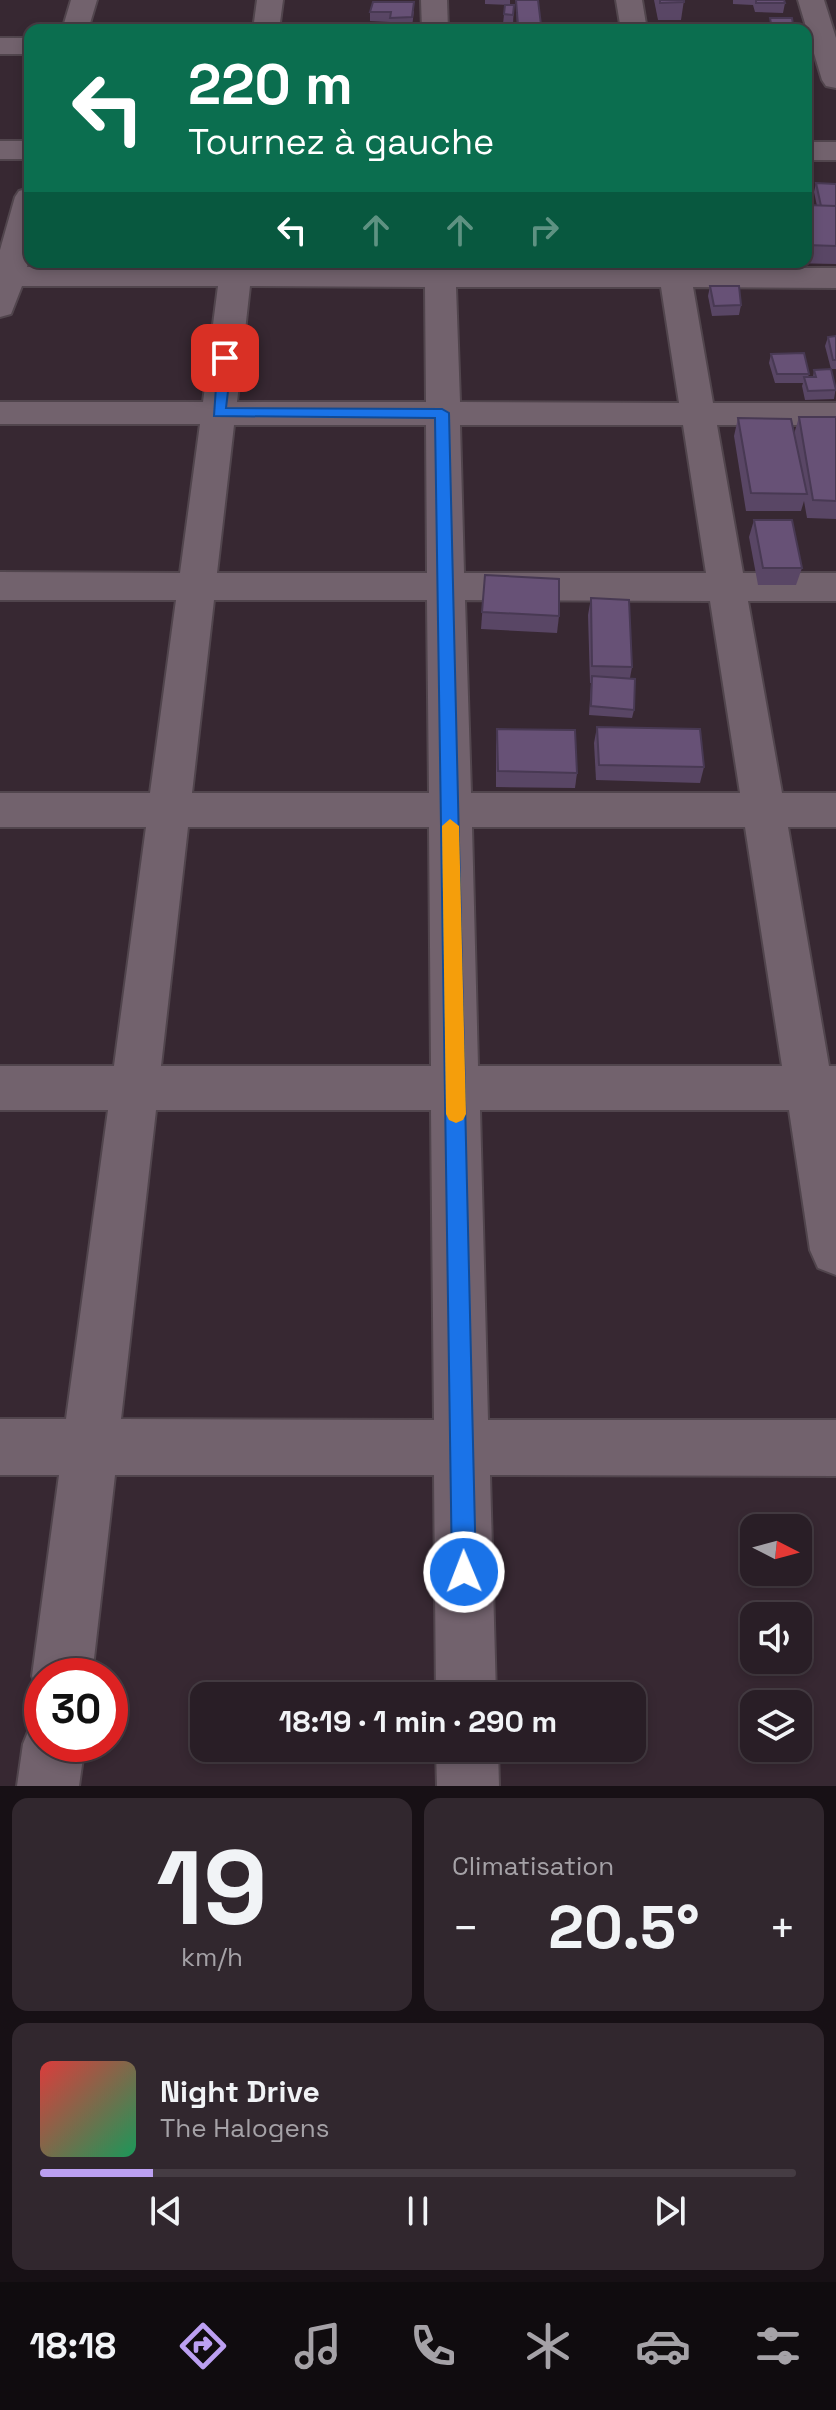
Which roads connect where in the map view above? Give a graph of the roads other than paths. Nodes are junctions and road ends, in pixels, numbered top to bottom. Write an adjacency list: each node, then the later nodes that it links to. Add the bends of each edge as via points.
1 (84, 0): 6 (street)
2 (270, 0): 7 (street)
3 (434, 0): 8 (street)
4 (629, 0): 9 (street)
5 (811, 0): 12 (street)
6 (77, 24)
7 (267, 24)
8 (435, 24)
9 (633, 24)
10 (0, 46): 11 (street)
11 (24, 46)
12 (823, 47): 13 (street)
13 (836, 80)
14 (0, 150): 15 (street)
15 (24, 150)
16 (812, 151): 17 (street)
17 (836, 151)
18 (24, 215): 22 (street)
19 (236, 269): 20 (street); 22 (street); 26 (street)
20 (440, 270): 21 (street); 27 (street)
21 (674, 270): 23 (street); 28 (street)
22 (4, 276): 24 (street)
23 (836, 278)
24 (0, 307)
25 (0, 413): 26 (street)
26 (219, 413): 27 (street); 31 (street)
27 (442, 413): 28 (street); 32 (street)
28 (698, 414): 29 (street); 33 (street)
29 (836, 414)
30 (0, 586): 31 (street)
31 (196, 586): 32 (street); 36 (street)
32 (444, 587): 33 (street); 37 (street)
33 (725, 587): 34 (street); 38 (street)
34 (836, 587)
35 (0, 810): 36 (street)
36 (169, 810): 37 (street); 41 (street)
37 (450, 810): 38 (street); 42 (street)
38 (763, 810): 39 (street); 43 (street)
39 (836, 810)
40 (0, 1088): 41 (street)
41 (135, 1088): 42 (street); 46 (street)
42 (455, 1088): 43 (street); 47 (street)
43 (823, 1088): 44 (street)
44 (836, 1250)
45 (0, 1447): 46 (street)
46 (91, 1447): 47 (street); 49 (street)
47 (462, 1448): 48 (street); 50 (street)
48 (836, 1448)
49 (64, 1658)
50 (466, 1682)
51 (51, 1762): 53 (street)
52 (467, 1762): 54 (street)
53 (48, 1786)
54 (468, 1786)

